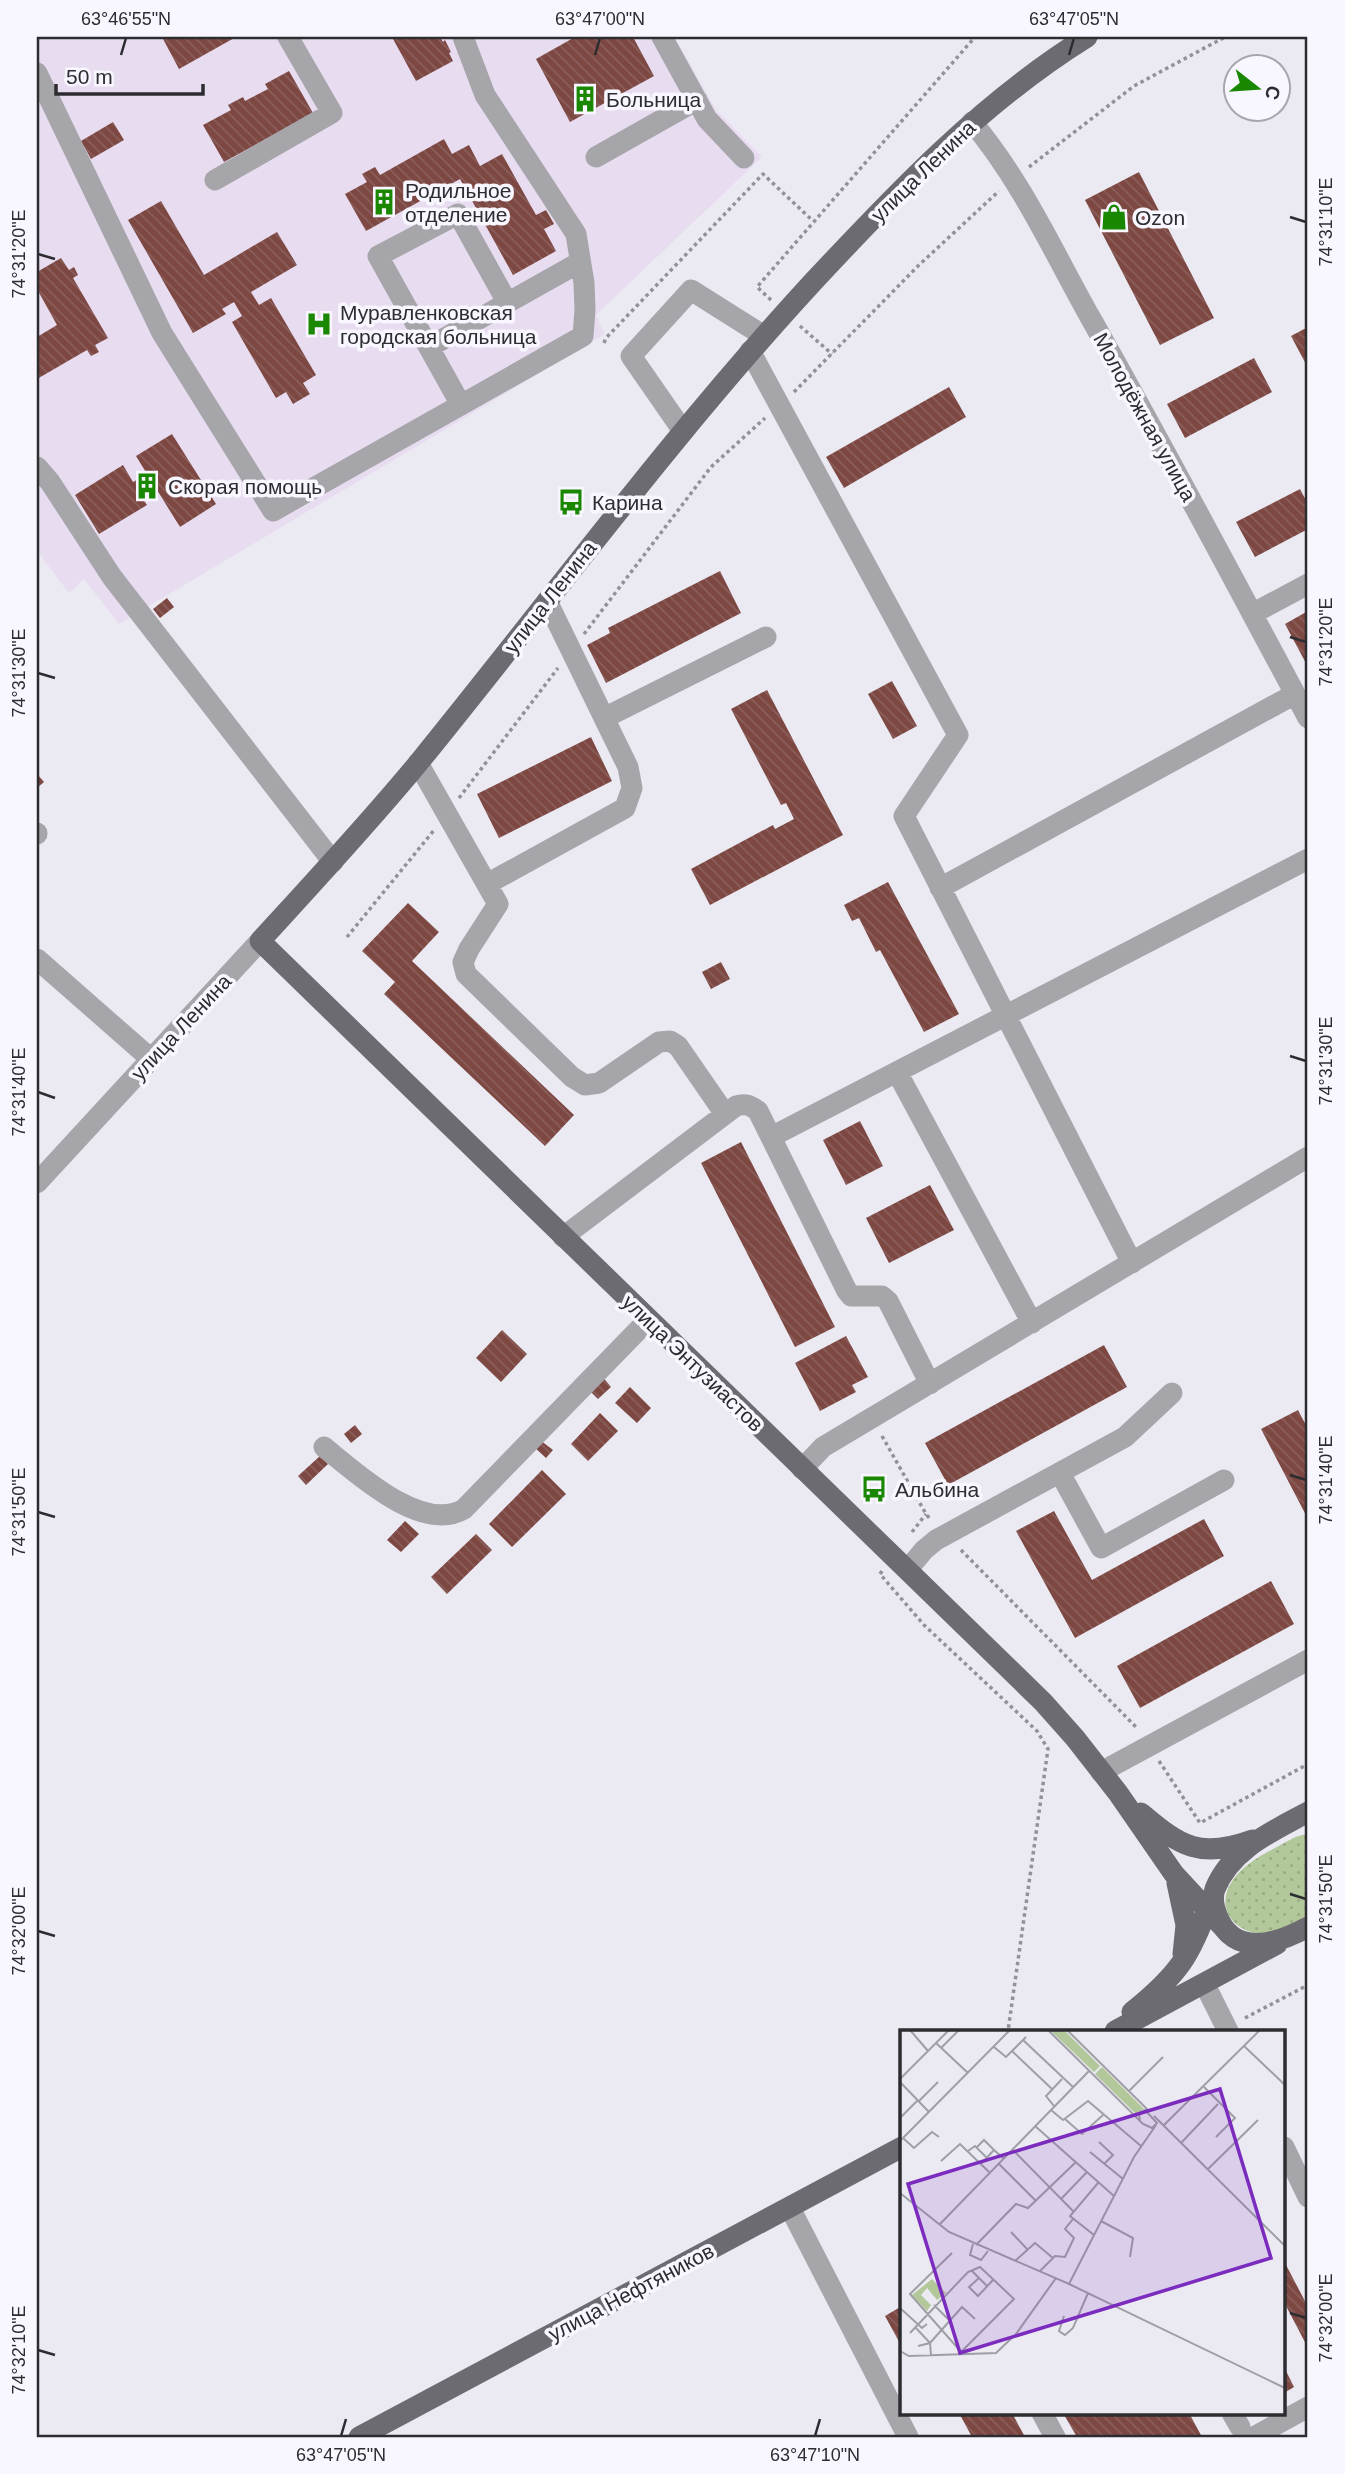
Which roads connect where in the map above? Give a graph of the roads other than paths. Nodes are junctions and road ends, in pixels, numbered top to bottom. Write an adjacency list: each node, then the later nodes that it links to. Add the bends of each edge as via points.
1 (288, 37): 10 (street, via 332,114)
2 (463, 37): 11 (street, via 485,95 576,234)
3 (662, 37): 6 (street)
4 (1087, 37): 7 (main road, улица Ленина)
5 (37, 73): 15 (street, via 162,333 273,512)
6 (696, 100): 8 (street); 9 (street, via 707,119)
7 (972, 122): 13 (main road, улица Ленина); 20 (street, Молодёжная улица, via 1013,179)
8 (596, 157)
9 (744, 158)
10 (215, 180)
11 (580, 262): 12 (street); 15 (street, via 583,336)
12 (507, 302): 14 (street); 14 (street, via 458,214 379,256)
13 (757, 343): 16 (main road, улица Ленина); 16 (street, via 691,290 631,356); 29 (street, via 780,404 958,735 904,816)
14 (429, 347): 15 (street)
15 (461, 405)
16 (683, 431): 19 (main road, улица Ленина)
17 (37, 467): 27 (street, via 112,577)
18 (1308, 584): 20 (street)
19 (547, 601): 23 (street); 25 (main road, улица Ленина)
20 (1252, 614): 22 (street, Молодёжная улица)
21 (766, 637): 23 (street)
22 (1296, 694): 24 (street, Молодёжная улица); 29 (street)
23 (604, 718): 28 (street, via 628,767 632,788 625,808)
24 (1308, 718)
25 (418, 763): 27 (main road, улица Ленина); 28 (street)
26 (1308, 859): 32 (street)
27 (333, 862): 30 (main road, улица Ленина)
28 (487, 884): 35 (street, via 498,904 463,962 466,974 563,1068 584,1085 599,1083 659,1042 670,1041)
29 (940, 888): 32 (street)
30 (260, 942): 33 (street, улица Ленина); 39 (main road, улица Энтузиастов)
31 (37, 959): 33 (street)
32 (1005, 1016): 34 (street); 40 (street)
33 (151, 1059): 38 (street, улица Ленина)
34 (897, 1072): 36 (street); 42 (street)
35 (725, 1114): 36 (street, via 736,1106 751,1105); 39 (street)
36 (771, 1137): 43 (street, via 847,1291 851,1296 882,1296 888,1301)
37 (1308, 1157): 40 (street)
38 (37, 1183)
39 (563, 1237): 41 (main road, улица Энтузиастов)
40 (1132, 1264): 42 (street)
41 (648, 1320): 45 (street, via 454,1515 431,1514 392,1499); 46 (main road, улица Энтузиастов)
42 (1032, 1323): 43 (street)
43 (930, 1384): 46 (street, via 823,1447)
44 (1172, 1393): 47 (street, via 1125,1437)
45 (324, 1447)
46 (802, 1469): 49 (main road, улица Энтузиастов)
47 (1060, 1473): 48 (street, via 1101,1548); 49 (street)
48 (1224, 1480)
49 (901, 1562): 51 (main road, улица Энтузиастов, via 1042,1702)
50 (1308, 1660): 51 (street)
51 (1101, 1772): 52 (main road, улица Энтузиастов)
52 (1118, 1793): 56 (main road, улица Энтузиастов, via 1167,1835 1190,1846 1218,1849); 57 (main road, улица Энтузиастов)
53 (1308, 1812): 55 (main road)
54 (1308, 1820): 55 (main road)
55 (1283, 1825): 56 (main road)
56 (1258, 1838): 58 (main road, via 1226,1871)
57 (1174, 1874): 58 (main road, улица Энтузиастов); 60 (main road, via 1186,1925)
58 (1210, 1902): 59 (main road, via 1230,1935 1248,1944); 60 (main road)
59 (1302, 1931): 61 (main road)
60 (1180, 1967): 63 (main road, via 1153,1995)
61 (1205, 1984): 62 (street); 64 (main road)
62 (1227, 2029)
63 (1105, 2030)
64 (1117, 2030)
65 (900, 2148): 68 (main road, улица Нефтяников)
66 (1286, 2151): 67 (street)
67 (1308, 2197)
68 (790, 2208): 74 (main road, улица Нефтяников); 75 (street)
69 (1308, 2407): 70 (street)
70 (1286, 2413)
71 (1043, 2414): 76 (street)
72 (1284, 2414): 73 (street)
73 (1242, 2426)
74 (359, 2437)
75 (908, 2437)
76 (1055, 2437)

